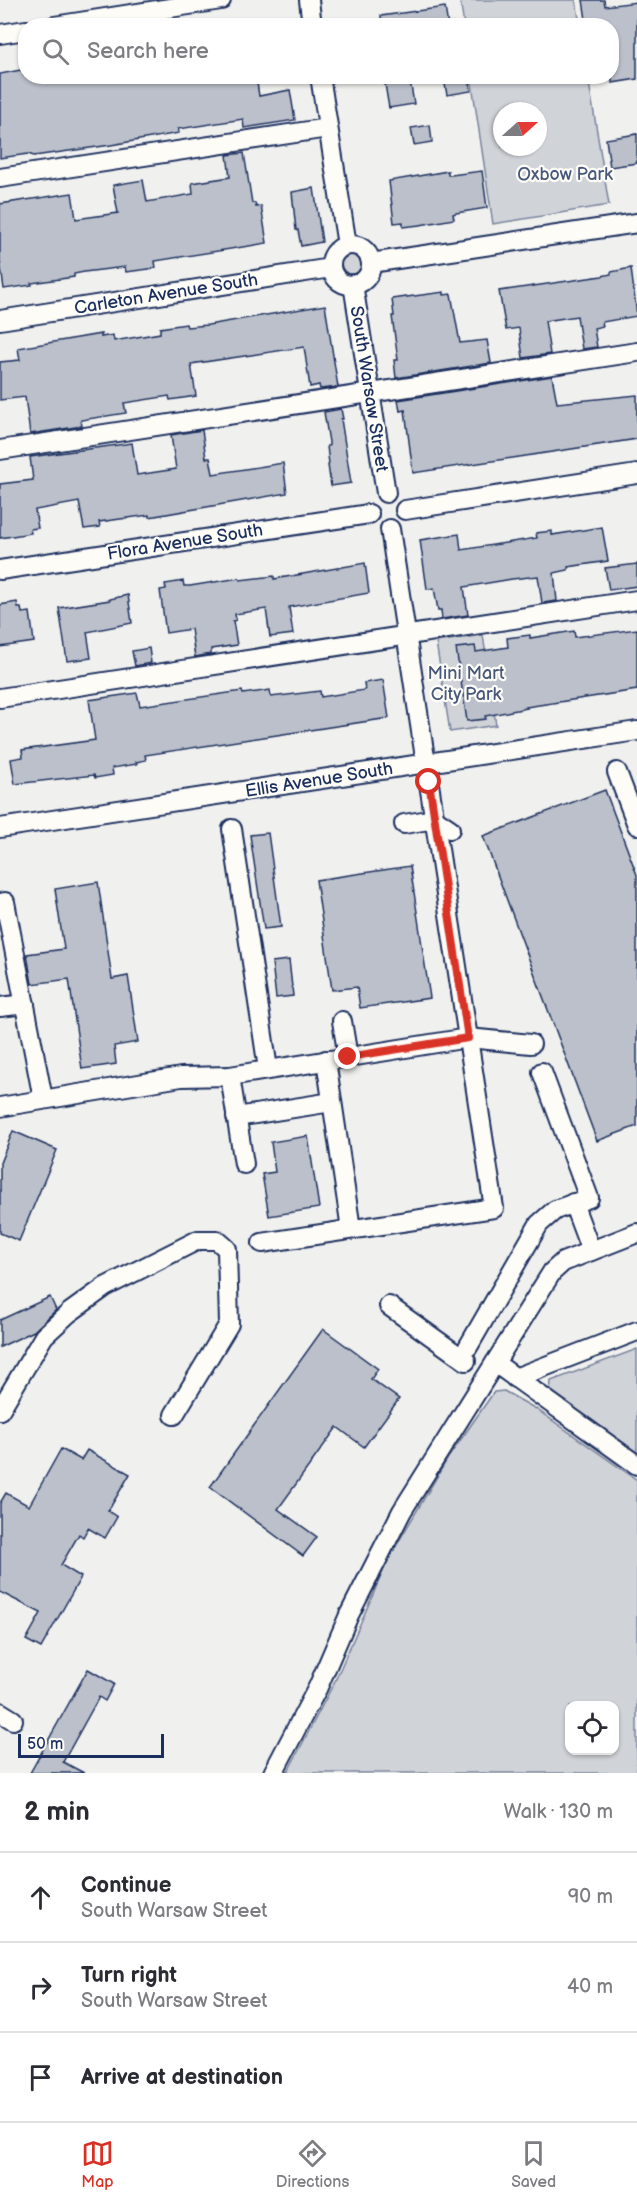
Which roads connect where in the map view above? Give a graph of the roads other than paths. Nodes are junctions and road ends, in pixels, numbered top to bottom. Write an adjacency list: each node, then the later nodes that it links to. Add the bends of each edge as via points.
1 (221, 0): 3 (street)
2 (309, 0): 4 (street)
3 (105, 18)
4 (311, 18)
5 (18, 31): 6 (street)
6 (0, 34)
7 (321, 84): 8 (street)
8 (328, 128): 9 (street); 11 (street)
9 (0, 178)
10 (637, 223): 12 (street)
11 (347, 245): 12 (street, via 360,246); 13 (street, via 336,251)
12 (371, 262): 14 (street, via 368,276)
13 (331, 268): 14 (street, via 343,284); 15 (street, Carleton Avenue South)
14 (353, 284): 17 (street, South Warsaw Street)
15 (0, 320)
16 (637, 352): 17 (street)
17 (369, 394): 18 (street); 20 (street, South Warsaw Street)
18 (0, 450)
19 (637, 474): 21 (street)
20 (386, 493): 21 (street, via 400,498); 22 (street, via 374,499)
21 (405, 510): 23 (street, via 403,521)
22 (369, 514): 23 (street, via 376,526); 24 (street, Flora Avenue South)
23 (390, 529): 26 (street)
24 (0, 570)
25 (637, 600): 26 (street)
26 (406, 636): 27 (street); 29 (street)
27 (0, 698)
28 (637, 731): 29 (street, Ellis Avenue South)
29 (426, 764): 32 (street); 34 (street, Ellis Avenue South)
30 (617, 772): 33 (street)
31 (404, 824): 32 (street)
32 (443, 824): 40 (street)
33 (637, 825)
34 (0, 828)
35 (232, 829): 44 (street)
36 (0, 903): 37 (street, via 4,902)
37 (25, 1004): 38 (street); 47 (street)
38 (0, 1007)
39 (342, 1022): 42 (street)
40 (468, 1038): 41 (street); 42 (street); 53 (street, via 471,1090 494,1208)
41 (531, 1044)
42 (348, 1057): 43 (street)
43 (326, 1060): 44 (street); 48 (street)
44 (267, 1069): 46 (street)
45 (542, 1072): 52 (street, via 589,1198)
46 (230, 1076): 47 (street, via 181,1077); 50 (street)
47 (43, 1100): 49 (street)
48 (332, 1102): 50 (street); 53 (street)
49 (0, 1107)
50 (236, 1117): 51 (street)
51 (244, 1164)
52 (573, 1203): 56 (street); 57 (street, via 555,1210 539,1224 467,1354)
53 (351, 1229): 55 (street)
54 (637, 1233): 56 (street)
55 (262, 1243)
56 (591, 1251): 59 (street, via 563,1262 552,1272)
57 (389, 1306)
58 (637, 1331): 60 (street)
59 (495, 1363): 60 (street); 64 (street, via 402,1510)
60 (515, 1378): 63 (street)
61 (0, 1410): 62 (street, via 44,1336 69,1313 105,1287 198,1240 217,1240 227,1250 229,1324)
62 (174, 1415)
63 (637, 1465)
64 (273, 1773)

